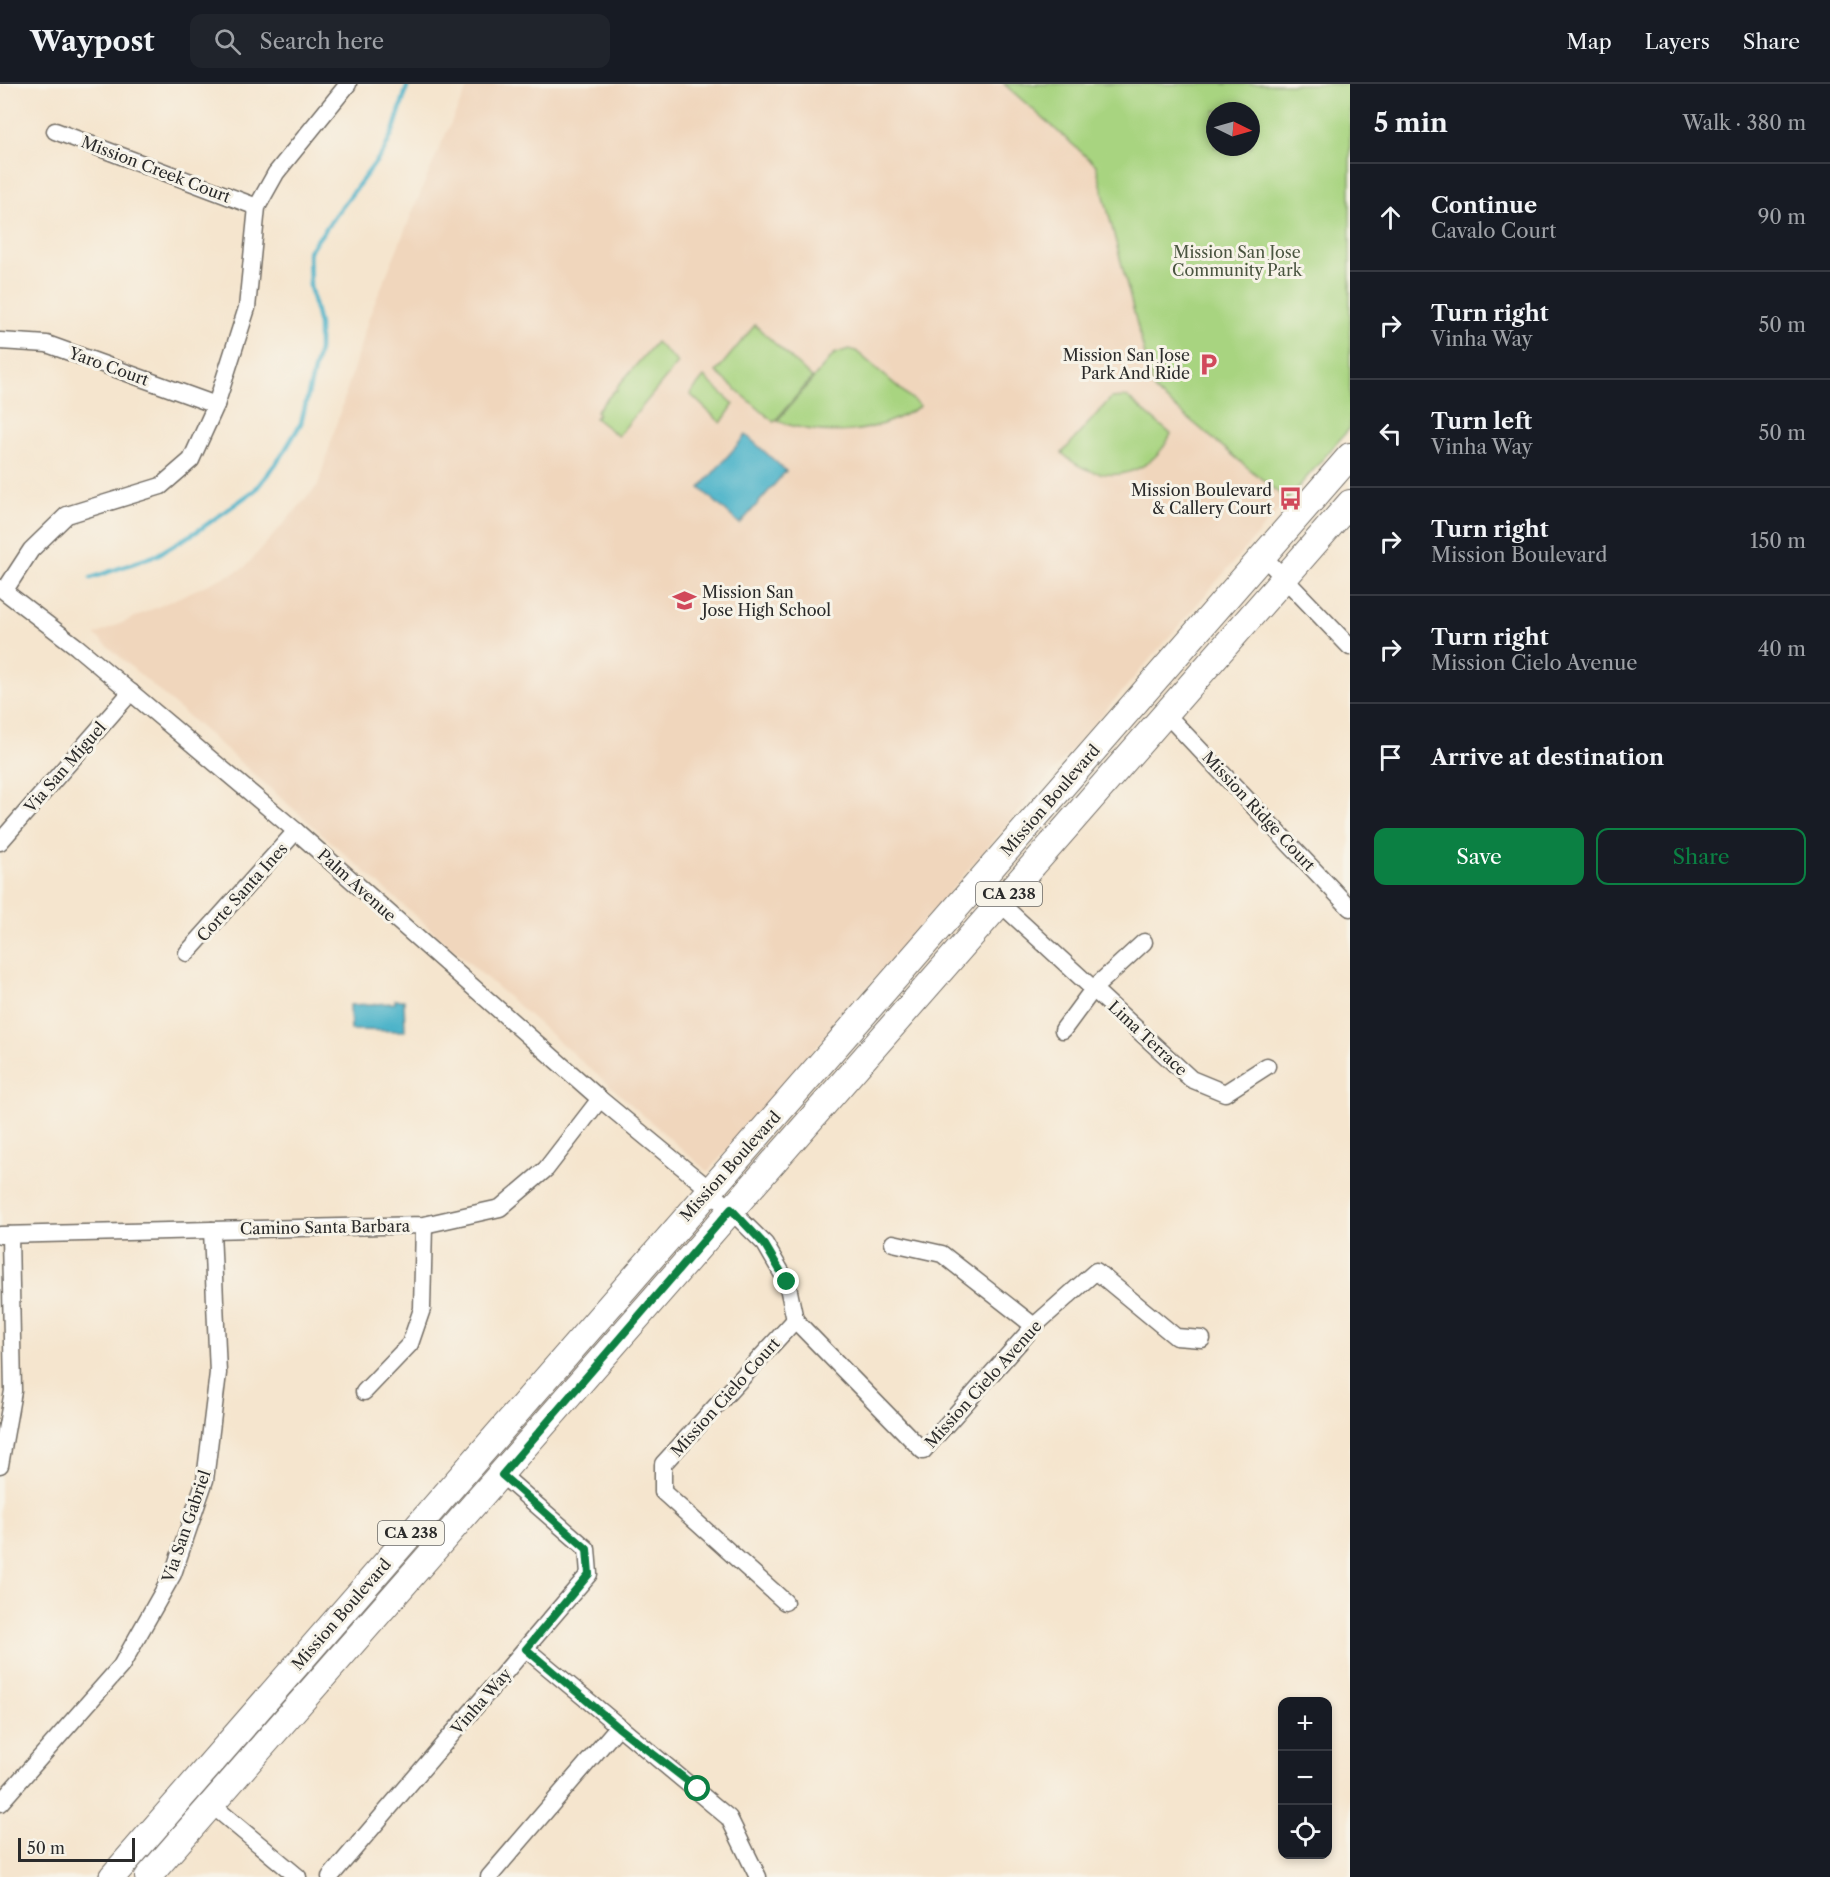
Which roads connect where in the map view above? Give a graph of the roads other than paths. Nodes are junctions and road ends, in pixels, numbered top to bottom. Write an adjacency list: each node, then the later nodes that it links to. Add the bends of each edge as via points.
1 (348, 84): 3 (street, via 276,173)
2 (55, 131): 3 (street, Mission Creek Court)
3 (257, 207): 5 (street, via 247,308)
4 (0, 342): 5 (street, Yaro Court, via 47,344)
5 (216, 405): 10 (street, via 191,460 160,486 67,515 31,550)
6 (1350, 456): 8 (main road, Mission Boulevard / CA 238)
7 (1346, 506): 9 (main road, Mission Boulevard / CA 238)
8 (1263, 556): 9 (street); 24 (main road, Mission Boulevard / CA 238)
9 (1286, 577): 11 (street); 13 (main road, Mission Boulevard / CA 238)
10 (2, 589): 12 (street, Palm Avenue)
11 (1350, 647)
12 (131, 692): 14 (street, Palm Avenue); 15 (street, Via San Miguel)
13 (1166, 714): 16 (main road, Mission Boulevard / CA 238); 17 (street, Mission Ridge Court)
14 (296, 831): 19 (street, Corte Santa Ines); 23 (street, Palm Avenue)
15 (0, 842)
16 (1001, 904): 20 (street, Lima Terrace); 25 (main road, Mission Boulevard / CA 238)
17 (1350, 908)
18 (1143, 942): 20 (street, Lima Terrace)
19 (187, 953)
20 (1094, 988): 21 (street, Lima Terrace); 22 (street, Lima Terrace, via 1191,1079 1225,1093)
21 (1063, 1030)
22 (1267, 1066)
23 (600, 1099): 24 (street, Palm Avenue); 26 (street, Camino Santa Barbara, via 546,1169 500,1208)
24 (709, 1189): 25 (street); 41 (main road, Mission Boulevard / CA 238)
25 (731, 1209): 30 (street, via 765,1245 787,1282); 35 (main road, Mission Boulevard / CA 238)
26 (424, 1225): 27 (street, Camino Santa Barbara); 33 (street, via 422,1309 410,1344)
27 (212, 1230): 28 (street, Camino Santa Barbara); 39 (street, Via San Gabriel, via 218,1374 205,1480 173,1574 121,1666)
28 (5, 1235): 34 (street, via 13,1391)
29 (893, 1243): 31 (street, via 942,1254)
30 (795, 1320): 31 (street, Mission Cielo Avenue, via 923,1451); 36 (street, Mission Cielo Court, via 663,1464 663,1492)
31 (1034, 1326): 32 (street, Mission Cielo Avenue, via 1096,1271 1176,1337)
32 (1202, 1339)
33 (364, 1392)
34 (0, 1465)
35 (502, 1475): 37 (street, Vinha Way, via 587,1549 589,1574); 40 (main road, Mission Boulevard / CA 238)
36 (785, 1602)
37 (526, 1649): 38 (street); 44 (street, Vinha Way)
38 (618, 1727): 45 (street); 46 (street, via 729,1818)
39 (0, 1803)
40 (213, 1805): 42 (main road, Mission Boulevard / CA 238); 43 (street)
41 (112, 1877)
42 (148, 1877)
43 (298, 1877)
44 (330, 1877)
45 (489, 1877)
46 (759, 1877)

